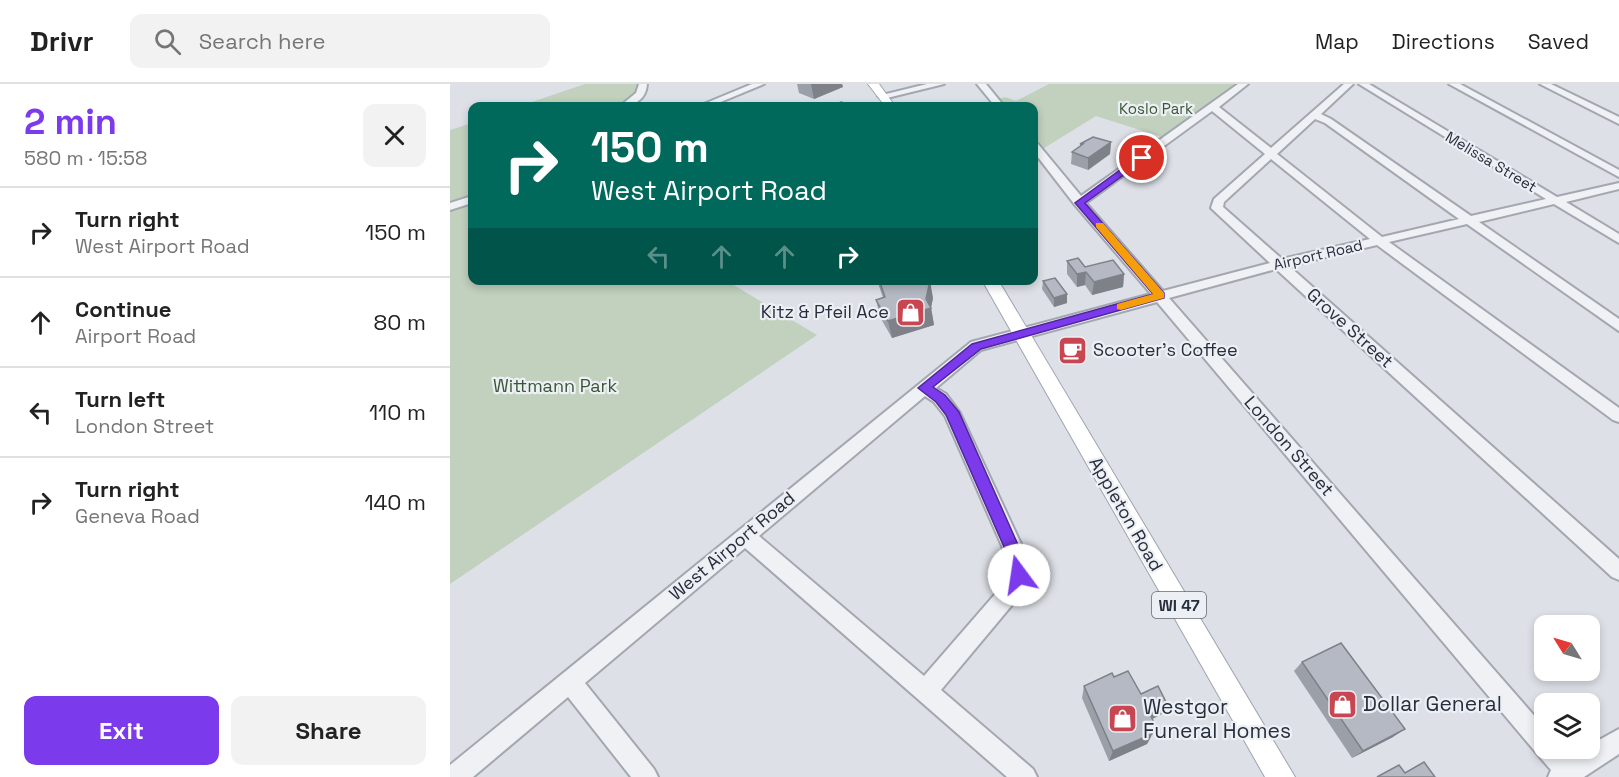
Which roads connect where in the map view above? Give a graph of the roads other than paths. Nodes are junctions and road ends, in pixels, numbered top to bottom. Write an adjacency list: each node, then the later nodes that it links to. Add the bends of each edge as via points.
1 (643, 84): 12 (street, via 642,93)
2 (760, 84): 13 (street)
3 (915, 84): 11 (street)
4 (940, 84): 11 (street)
5 (981, 84): 14 (street)
6 (1244, 84): 15 (street)
7 (1348, 84): 16 (street, Grove Street)
8 (1363, 84): 23 (street, Melissa Street)
9 (1453, 84): 20 (street)
10 (1544, 84): 17 (street)
11 (878, 90)
12 (630, 102)
13 (714, 102)
14 (997, 102)
15 (1213, 107): 19 (street); 24 (street)
16 (1314, 115): 19 (street, Grove Street); 26 (street)
17 (1619, 121)
18 (1038, 151): 24 (street, London Street)
19 (1273, 153): 28 (street); 29 (street, Grove Street, via 1216,205)
20 (1619, 174)
21 (1619, 186): 23 (street, Airport Road)
22 (468, 200): 25 (street)
23 (1556, 201): 26 (street, Airport Road); 27 (street, Melissa Street)
24 (1079, 203): 31 (street, London Street)
25 (450, 207)
26 (1468, 219): 28 (street, Airport Road); 32 (street)
27 (1619, 240)
28 (1378, 241): 29 (street, Airport Road); 35 (street)
29 (1279, 264): 31 (street, Airport Road); 37 (street, Grove Street)
30 (993, 285): 33 (main road, Appleton Road / WI 47)
31 (1160, 296): 33 (street, Airport Road); 40 (street, London Street)
32 (1619, 326)
33 (1020, 334): 34 (street, West Airport Road, via 976,346); 47 (main road, Appleton Road / WI 47)
34 (924, 388): 36 (street, West Airport Road); 39 (street, via 952,412 1016,556 1019,575 1010,592)
35 (1619, 416)
36 (745, 536): 38 (street, West Airport Road); 39 (street)
37 (1619, 571)
38 (569, 681): 44 (street, West Airport Road); 45 (street)
39 (925, 692): 46 (street)
40 (1534, 733)
41 (1619, 741): 43 (street)
42 (1555, 759): 43 (street, London Street)
43 (1566, 775)
44 (454, 777)
45 (646, 777)
46 (1025, 777)
47 (1281, 777)

